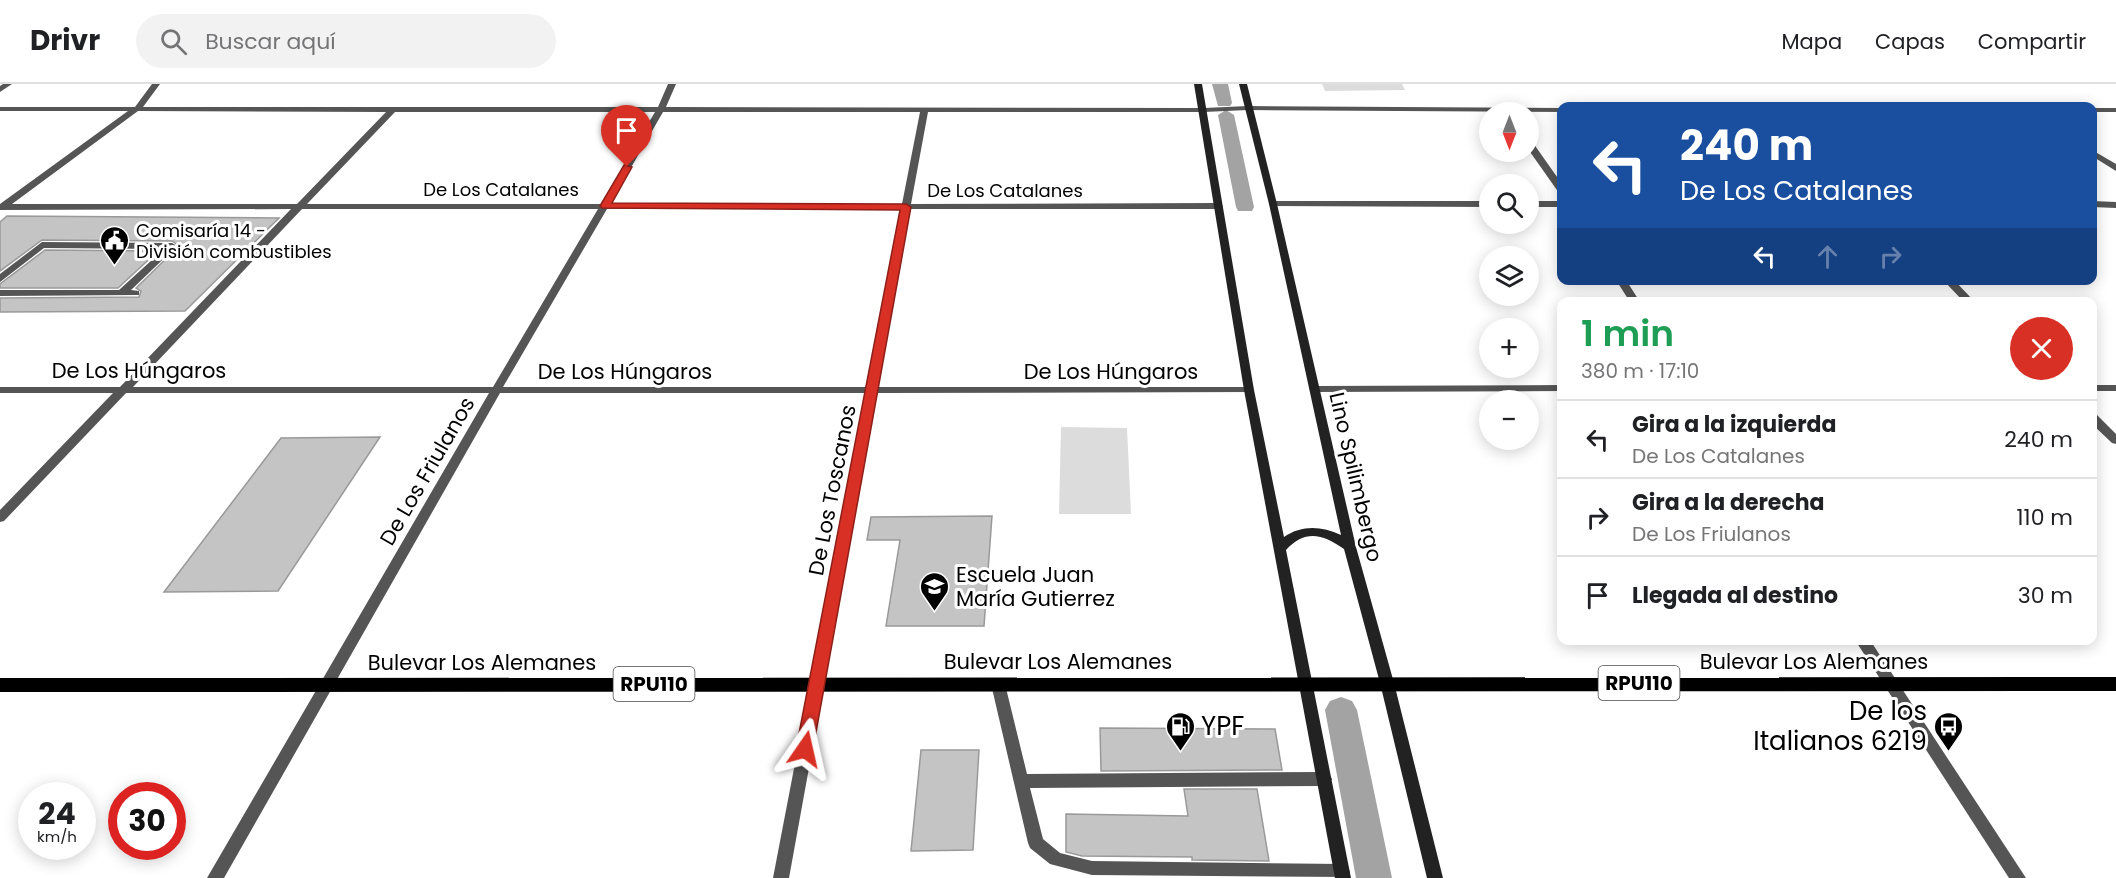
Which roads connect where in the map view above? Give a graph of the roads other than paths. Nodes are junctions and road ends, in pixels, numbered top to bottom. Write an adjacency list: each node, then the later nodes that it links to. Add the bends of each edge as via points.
1 (8, 84): 6 (street)
2 (156, 84): 7 (street)
3 (672, 84): 11 (street, De Los Friulanos)
4 (1198, 84): 13 (main road)
5 (1243, 84): 9 (main road, Lino Spilimbergo)
6 (0, 90)
7 (138, 108): 8 (street); 10 (street); 33 (street)
8 (394, 108): 11 (street); 29 (street)
9 (1248, 108): 13 (street); 18 (street); 23 (main road, Lino Spilimbergo)
10 (0, 109)
11 (661, 109): 12 (street); 30 (street, De Los Friulanos)
12 (924, 110): 13 (street); 32 (street, De Los Toscanos)
13 (1204, 110): 31 (main road)
14 (1539, 110): 15 (street)
15 (1557, 110)
16 (2097, 110): 17 (street)
17 (2116, 110)
18 (1479, 111)
19 (2097, 155): 21 (street)
20 (1539, 158): 22 (street)
21 (2116, 168)
22 (1557, 184)
23 (1273, 204): 24 (street); 43 (main road, Lino Spilimbergo)
24 (1479, 204)
25 (1539, 204): 26 (street)
26 (1557, 204)
27 (2097, 204): 28 (street)
28 (2116, 204)
29 (302, 206): 30 (street, De Los Catalanes); 33 (street, De Los Catalanes); 45 (street)
30 (605, 206): 32 (street, De Los Catalanes); 46 (street, De Los Friulanos)
31 (1219, 206): 32 (street, De Los Catalanes); 48 (main road)
32 (906, 207): 47 (street, De Los Toscanos)
33 (1, 208)
34 (0, 279): 37 (street, via 42,245 172,246)
35 (1953, 285): 39 (street)
36 (0, 293): 37 (street)
37 (122, 293): 38 (street)
38 (136, 293)
39 (1965, 297)
40 (1557, 388): 43 (street)
41 (2097, 388): 42 (street)
42 (2116, 388)
43 (1314, 389): 53 (main road, Lino Spilimbergo)
44 (0, 390): 45 (street, De Los Húngaros)
45 (123, 390): 46 (street, De Los Húngaros); 51 (street)
46 (496, 390): 47 (street, De Los Húngaros); 62 (street, De Los Friulanos)
47 (872, 390): 48 (street, De Los Húngaros); 58 (street, De Los Toscanos)
48 (1249, 390): 52 (main road)
49 (2097, 422): 50 (street)
50 (2116, 440)
51 (0, 518)
52 (1281, 547): 53 (main road, via 1287,538 1312,531 1340,538); 55 (main road)
53 (1350, 547): 56 (main road, Lino Spilimbergo)
54 (1865, 645): 57 (street)
55 (1307, 683): 56 (main road, Bulevar Los Alemanes / RPU110); 59 (main road, Bulevar Los Alemanes / RPU110); 63 (main road)
56 (1387, 683): 57 (main road, Bulevar Los Alemanes / RPU110); 66 (main road, Lino Spilimbergo)
57 (1891, 683): 60 (main road, Bulevar Los Alemanes / RPU110); 69 (street)
58 (817, 684): 59 (main road, Bulevar Los Alemanes / RPU110); 62 (main road, Bulevar Los Alemanes / RPU110); 68 (street, De Los Toscanos)
59 (999, 684): 64 (street)
60 (2116, 684)
61 (0, 685): 62 (main road, Bulevar Los Alemanes / RPU110)
62 (326, 685): 67 (street, De Los Friulanos)
63 (1324, 779): 64 (street); 65 (main road)
64 (1022, 781): 65 (street, via 1036,843 1056,859 1092,868)
65 (1346, 876)
66 (1432, 876)
67 (215, 878)
68 (781, 878)
69 (2018, 878)

